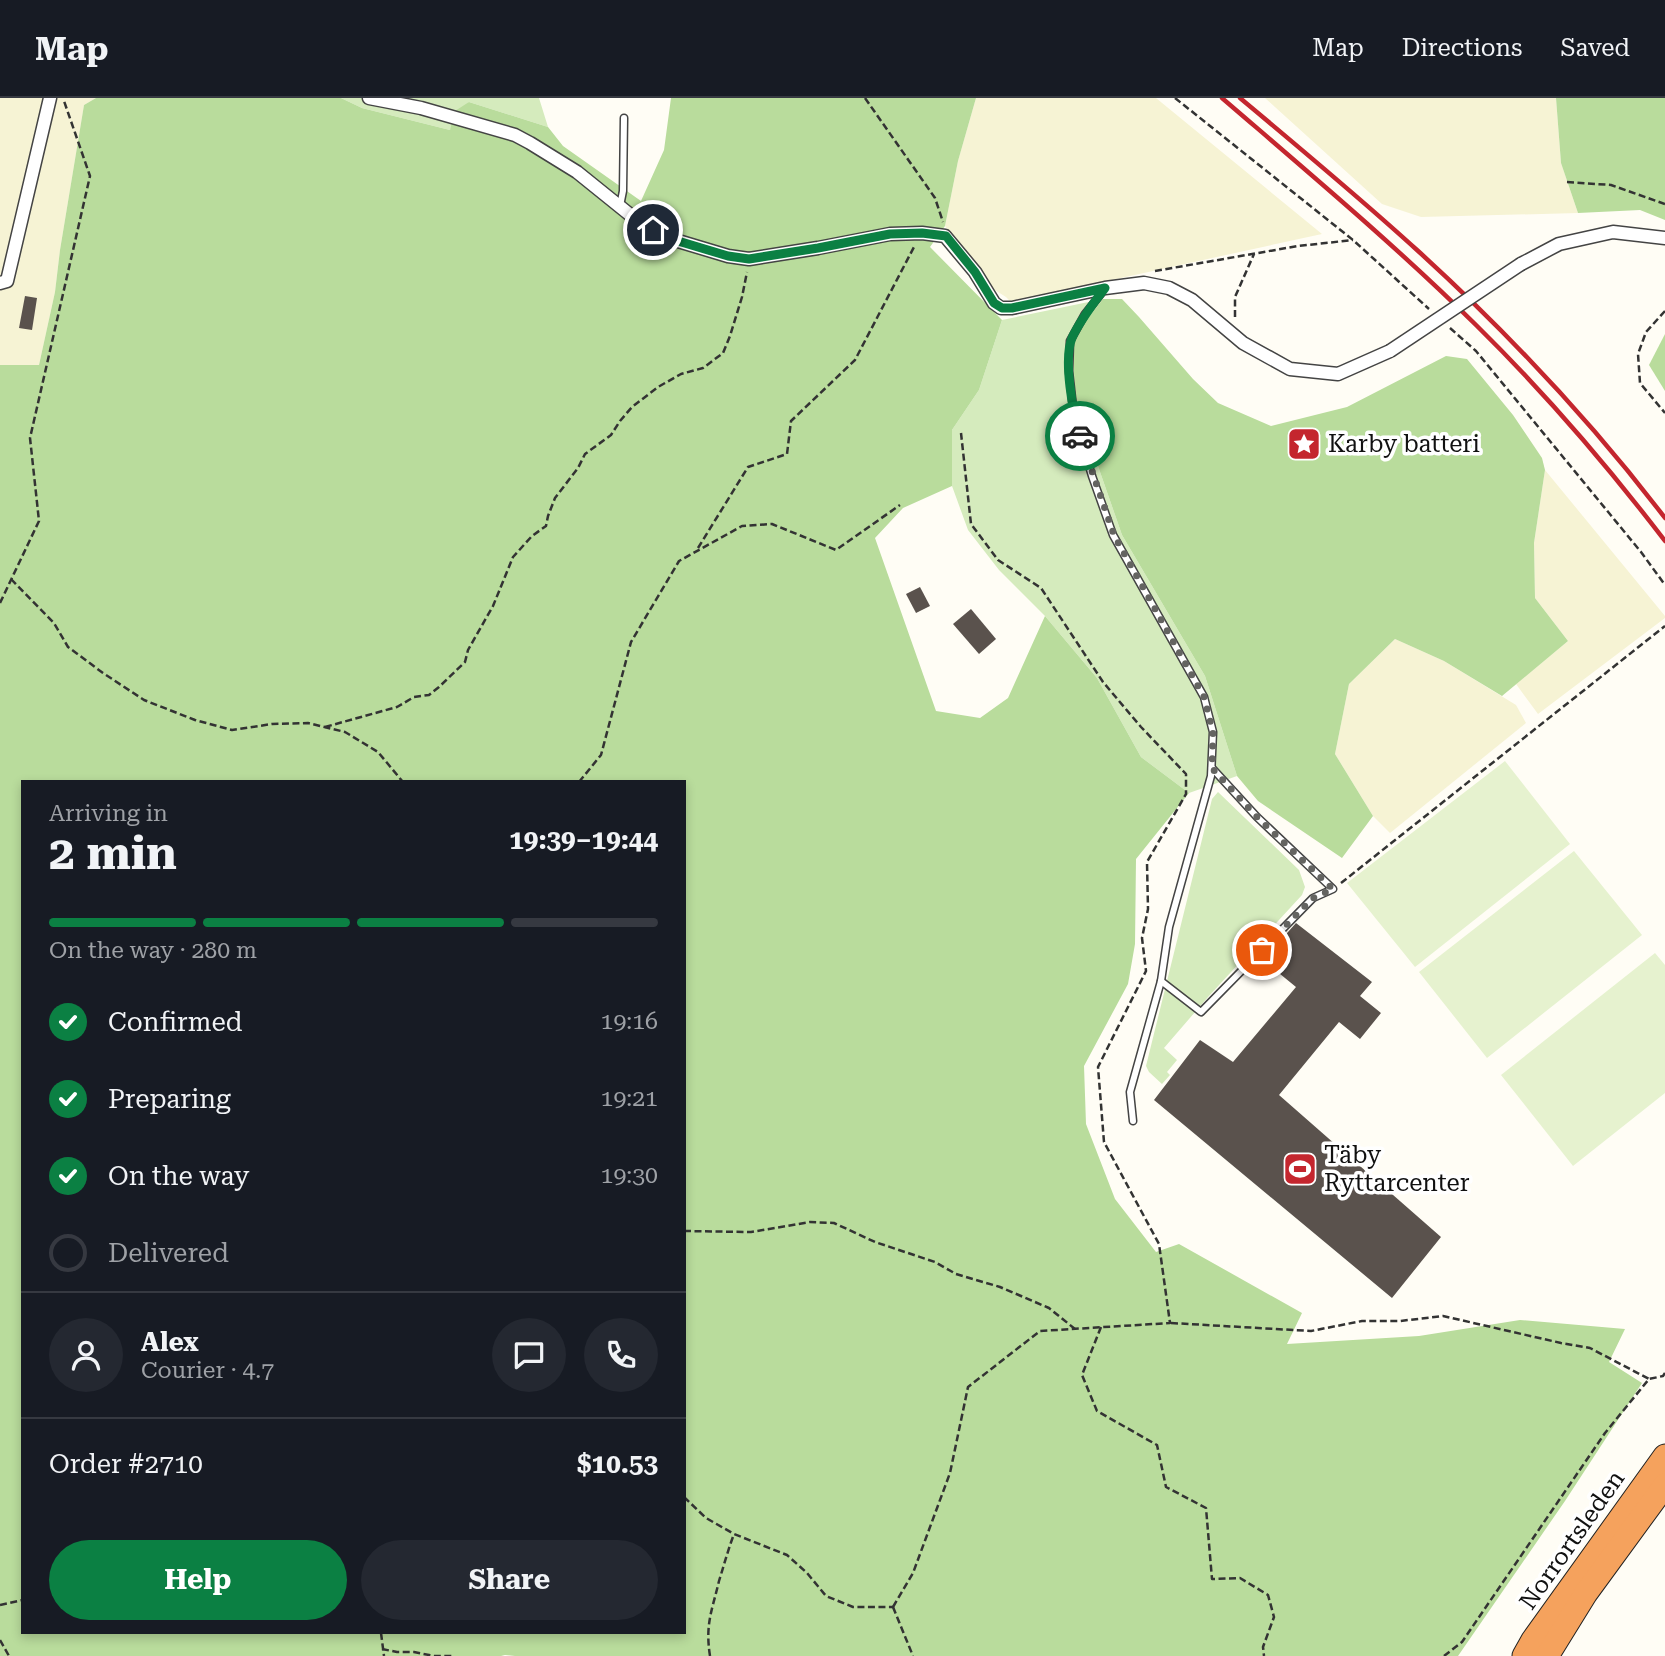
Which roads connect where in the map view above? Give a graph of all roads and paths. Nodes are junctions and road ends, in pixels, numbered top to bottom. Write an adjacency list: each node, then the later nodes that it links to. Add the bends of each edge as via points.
1 (50, 98): 16 (street, via 7,281)
2 (63, 98): 24 (path, via 90,176 30,438 39,521)
3 (369, 98): 8 (street, via 514,135 577,172)
4 (865, 98): 10 (path, via 935,198)
5 (624, 118): 8 (lane)
6 (1567, 181): 7 (path, via 1611,185)
7 (1665, 204)
8 (620, 206): 14 (street, via 668,238)
9 (922, 233): 10 (street); 14 (street, via 890,234); 23 (path, via 855,360 791,421 787,454 748,467)
10 (946, 236): 17 (street, via 1002,308)
11 (1665, 238): 19 (street, bridge, via 1613,232 1559,244 1390,351 1338,374 1290,369)
12 (1353, 240): 13 (path)
13 (1254, 254): 15 (path); 19 (path, via 1235,297)
14 (749, 259): 27 (path, via 723,353 703,368 658,387 632,407 611,435 585,454 555,498 546,526 513,558 465,662 429,695)
15 (1147, 272)
16 (0, 284)
17 (1105, 288): 19 (street, via 1144,283 1169,288 1192,300); 28 (lane, via 1070,341 1074,416 1114,535 1204,697 1213,732)
18 (1665, 311): 20 (path, via 1646,332 1638,354 1640,383)
19 (1234, 335)
20 (1665, 413)
21 (961, 433): 35 (path, via 971,524 998,560 1041,589 1103,682 1186,774 1186,794 1147,862 1149,909 1142,938 1146,971 1098,1066 1104,1142 1159,1244)
22 (900, 505): 23 (path, via 836,550 772,524 742,527)
23 (696, 551): 30 (path, via 679,561 631,642 601,755)
24 (12, 579): 25 (path); 27 (path, via 54,623 68,647 144,700 232,730 296,723)
25 (0, 603)
26 (1665, 626): 31 (path)
27 (325, 727): 29 (path, via 345,732 378,752)
28 (1212, 768): 31 (lane); 32 (lane, via 1169,927)
29 (401, 780)
30 (581, 780)
31 (1333, 889): 32 (lane, via 1313,898 1201,1012)
32 (1161, 981): 33 (lane, via 1130,1092)
33 (1133, 1121)
34 (686, 1231): 37 (path, via 751,1232 810,1222 834,1223 1049,1308)
35 (1170, 1323): 36 (path); 39 (path, via 1311,1331 1362,1321 1443,1316 1590,1348)
36 (1101, 1327): 37 (path); 55 (path, via 1082,1375 1097,1410 1157,1445 1166,1487 1206,1508 1212,1579 1240,1578 1268,1595 1274,1617)
37 (1075, 1329): 46 (path, via 1040,1331 968,1387 950,1473 913,1573)
38 (1665, 1373): 39 (path)
39 (1649, 1379): 56 (path, via 1605,1433 1462,1642)
40 (1665, 1455): 57 (highway, Norrortsleden)
41 (1665, 1485): 58 (highway, Norrortsleden, via 1586,1593)
42 (686, 1499): 43 (path, via 706,1518)
43 (734, 1534): 46 (path, via 787,1555 826,1597 853,1607); 53 (path, via 709,1617)
44 (21, 1601): 45 (path)
45 (0, 1605)
46 (893, 1607): 54 (path)
47 (381, 1634): 49 (path)
48 (0, 1640): 50 (path)
49 (382, 1649): 51 (path); 52 (path)
50 (9, 1656)
51 (384, 1656)
52 (452, 1656)
53 (710, 1656)
54 (913, 1656)
55 (1264, 1656)
56 (1444, 1656)
57 (1524, 1656)
58 (1547, 1656)

